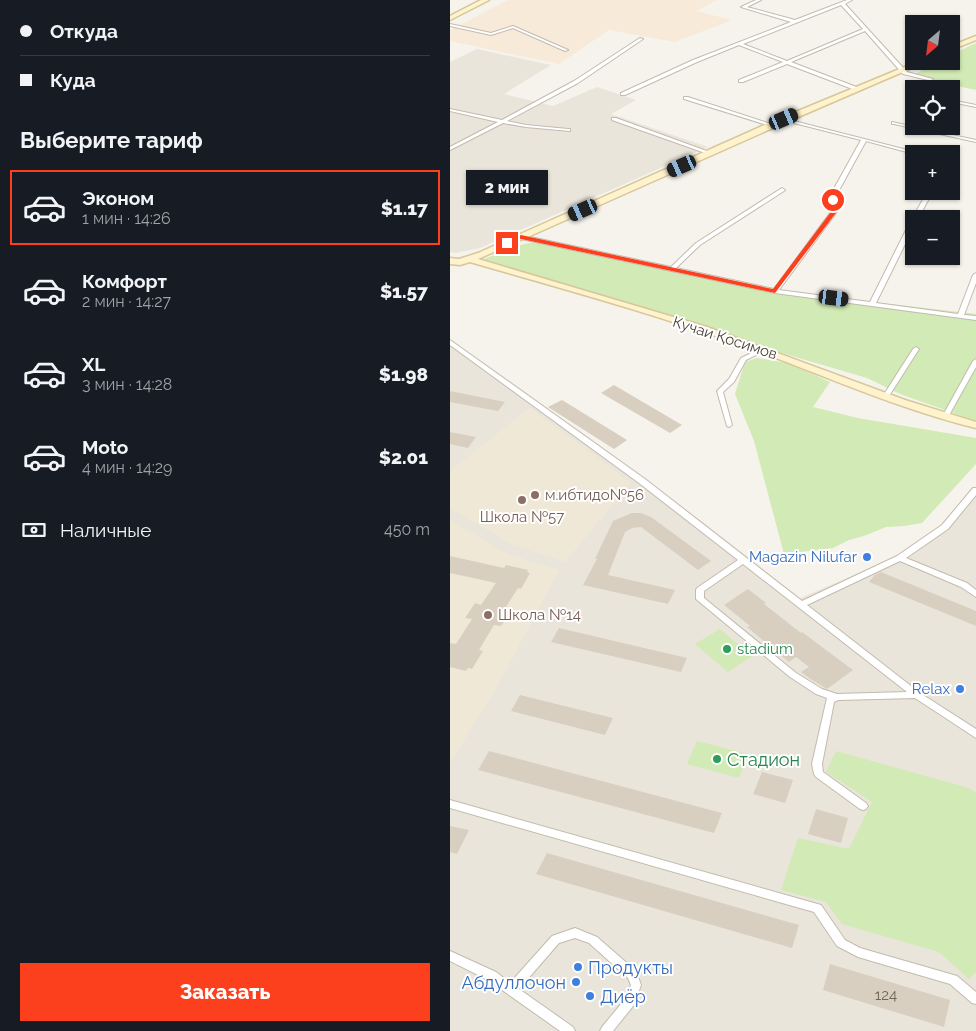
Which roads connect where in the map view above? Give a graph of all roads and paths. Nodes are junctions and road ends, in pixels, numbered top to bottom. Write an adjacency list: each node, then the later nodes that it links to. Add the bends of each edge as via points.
1 (474, 0): 6 (street)
2 (486, 0): 7 (street)
3 (759, 0): 8 (street, via 743,7)
4 (849, 0): 5 (street)
5 (842, 3): 8 (street); 10 (street)
6 (450, 12)
7 (450, 18)
8 (796, 22): 13 (street)
9 (450, 25): 15 (street, via 487,34 513,27)
10 (865, 30): 16 (street); 17 (street)
11 (976, 38): 14 (street)
12 (641, 39): 28 (street, via 576,82)
13 (740, 44): 16 (street); 21 (street)
14 (960, 44)
15 (566, 50)
16 (788, 62): 19 (street); 20 (street)
17 (903, 71): 18 (street); 20 (street)
18 (930, 80)
19 (741, 82)
20 (857, 89): 27 (street)
21 (623, 94)
22 (686, 98): 30 (street)
23 (960, 103): 24 (street)
24 (976, 106)
25 (450, 110): 28 (street)
26 (614, 119): 36 (street)
27 (784, 119): 30 (street); 32 (street)
28 (504, 122): 31 (street); 34 (street)
29 (894, 123): 33 (street)
30 (772, 125): 36 (street)
31 (568, 130)
32 (864, 140): 35 (street); 44 (street, via 834,194 836,209)
33 (976, 141)
34 (450, 149)
35 (905, 150)
36 (710, 154): 38 (street)
37 (782, 190): 42 (street, via 698,244)
38 (521, 237): 40 (street); 42 (street)
39 (905, 238): 45 (street)
40 (470, 259): 41 (street); 51 (street, Кучаи Қосимов)
41 (450, 261)
42 (673, 268): 44 (street)
43 (976, 275): 46 (street)
44 (775, 291): 45 (street)
45 (873, 304): 46 (street)
46 (960, 316): 47 (street)
47 (976, 318)
48 (450, 342): 52 (street)
49 (916, 349): 54 (street)
50 (450, 350): 52 (street)
51 (762, 350): 54 (street, Кучаи Қосимов); 56 (street, via 743,359 730,384 720,391)
52 (462, 352): 60 (street, via 642,481)
53 (976, 361): 55 (street)
54 (886, 396): 55 (street, Кучаи Қосимов)
55 (946, 417): 57 (street, Кучаи Қосимов)
56 (729, 425)
57 (976, 425)
58 (976, 490): 59 (street, via 945,527)
59 (900, 558): 61 (street, via 964,584); 62 (street)
60 (743, 560): 62 (street); 64 (street, via 700,590 700,599 793,675 819,692)
61 (976, 594)
62 (801, 605): 63 (street)
63 (917, 695): 64 (street); 65 (street)
64 (837, 697): 67 (street, via 830,700 816,764 819,774)
65 (976, 734)
66 (450, 804): 70 (street, via 817,908 841,943 858,952 953,980)
67 (863, 806)
68 (450, 956): 69 (street, via 492,976)
69 (511, 990): 71 (street); 72 (street, via 556,940 575,933 593,940 632,975 636,985 630,1001)
70 (976, 999)
71 (569, 1031)
72 (606, 1031)

